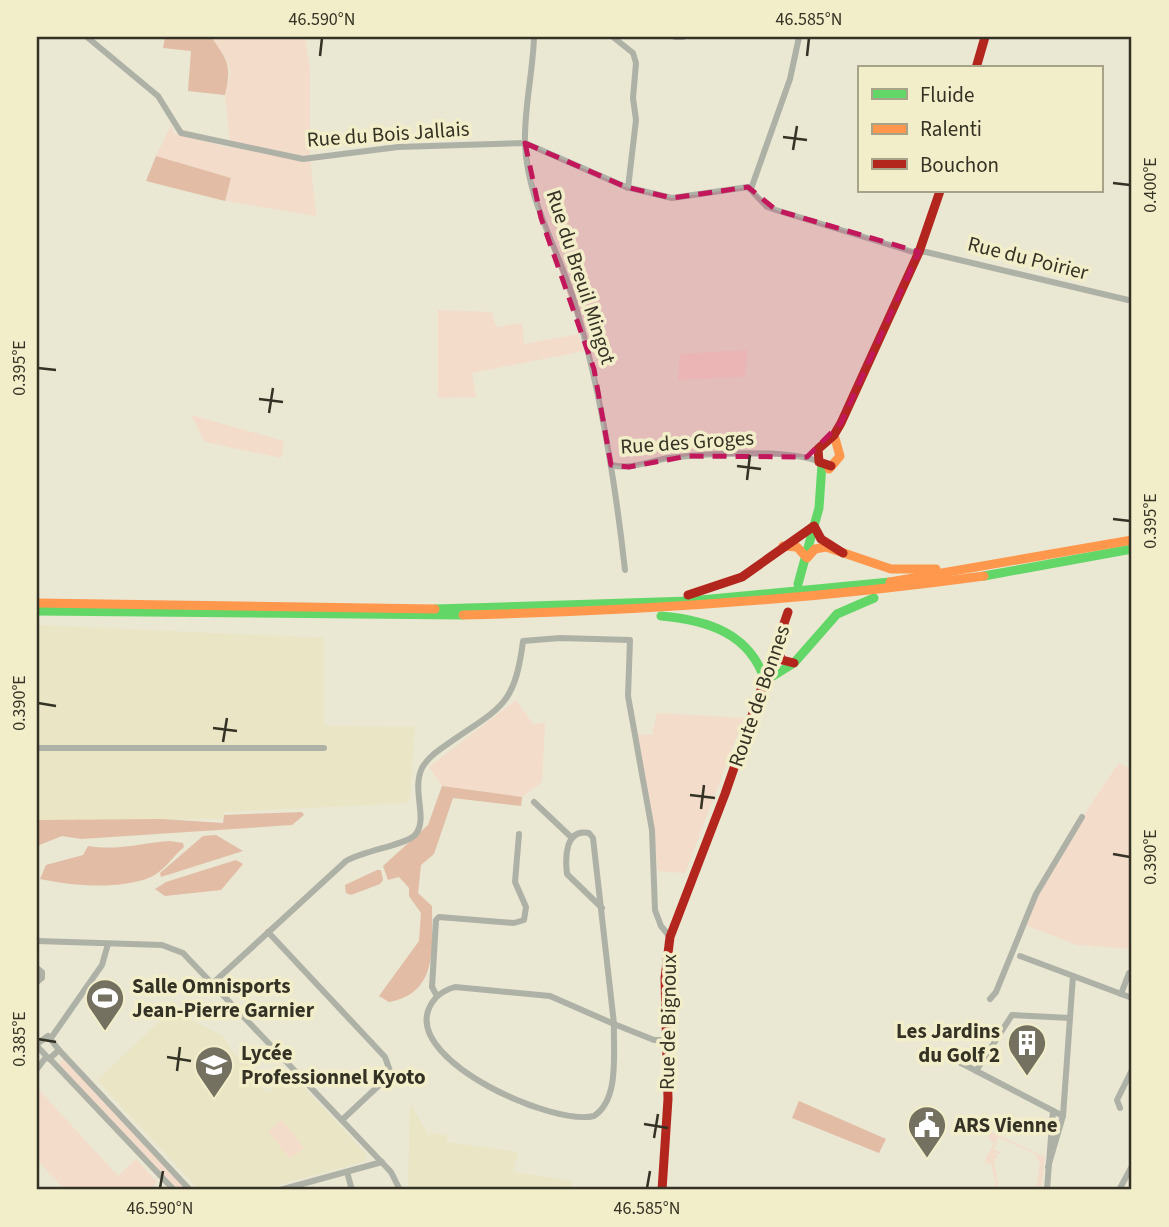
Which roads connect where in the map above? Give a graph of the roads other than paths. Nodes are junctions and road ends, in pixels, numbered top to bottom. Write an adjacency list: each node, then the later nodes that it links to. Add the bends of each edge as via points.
1 (87, 37): 9 (street, Rue du Bois Jallais, via 158,96 181,133 303,159 398,147)
2 (534, 37): 9 (street, Rue du Breuil Mingot)
3 (613, 37): 12 (street, via 632,53 636,63 636,120)
4 (675, 37): 5 (street)
5 (683, 37)
6 (799, 37): 13 (street, via 790,79)
7 (985, 37): 8 (main road)
8 (977, 66)
9 (525, 143): 12 (street); 21 (street, Rue du Breuil Mingot, via 541,218 574,300 594,369)
10 (1132, 143): 11 (street)
11 (1132, 158)
12 (628, 188): 13 (street, via 676,198 744,186)
13 (751, 189): 15 (street, Rue du Poirier, via 776,210)
14 (940, 192): 15 (main road)
15 (919, 252): 16 (street, Rue du Poirier); 17 (main road)
16 (1128, 300)
17 (834, 435): 18 (main road); 19 (main road)
18 (825, 443): 19 (main road); 20 (main road)
19 (837, 447): 20 (main road, via 840,456)
20 (819, 460): 21 (street, Rue des Groges, via 688,456 629,467); 22 (main road, via 824,475)
21 (611, 465): 29 (street, Rue du Breuil Mingot)
22 (814, 526): 24 (main road); 26 (main road, via 821,539); 27 (main road)
23 (1132, 540): 28 (main road)
24 (783, 546): 27 (main road, via 797,547); 33 (main road, via 724,585)
25 (1132, 549): 31 (main road)
26 (843, 553): 27 (main road, via 820,547); 28 (main road, via 891,569)
27 (807, 558): 30 (main road)
28 (977, 569): 33 (main road)
29 (625, 570)
30 (798, 584)
31 (923, 586): 33 (main road, via 783,603); 38 (main road, via 849,606 827,623)
32 (37, 603): 33 (main road)
33 (636, 608): 34 (main road, via 419,616); 37 (main road, via 644,615 711,624 732,635)
34 (37, 611)
35 (788, 612): 36 (main road, Route de Bonnes)
36 (775, 651): 37 (main road); 38 (main road, via 782,660); 39 (main road, Route de Bonnes)
37 (755, 657): 39 (main road)
38 (794, 663): 39 (main road)
39 (765, 681): 48 (main road, Route de Bonnes)
40 (37, 748): 41 (street)
41 (324, 748)
42 (534, 802): 45 (street)
43 (1082, 817): 60 (street, via 1035,894 996,992)
44 (519, 834): 58 (street, via 515,882 526,907 524,920 439,917 432,987)
45 (571, 837): 46 (street, via 567,876); 46 (street, via 584,832 593,838)
46 (602, 908): 62 (street)
47 (268, 932): 48 (street, via 334,871 362,852 415,835 421,823 416,790 422,770 437,752 511,695 523,641 560,638 630,640 628,696 652,830 656,910); 56 (street); 75 (street, via 390,1069 389,1076)
48 (670, 937): 64 (main road, Rue de Bignoux, via 665,978)
49 (37, 941): 50 (street)
50 (108, 944): 56 (street, via 162,945 178,950); 63 (street, via 102,965)
51 (1020, 956): 54 (street)
52 (37, 968): 55 (street, via 42,972)
53 (1129, 972): 57 (street)
54 (1073, 976): 57 (street); 61 (street)
55 (37, 982)
56 (213, 983): 75 (street)
57 (1121, 994): 59 (street)
58 (437, 996): 62 (street, via 455,987 536,993); 62 (street, via 426,1029 440,1050 485,1085 568,1116 594,1116 606,1105)
59 (1132, 998)
60 (989, 999)
61 (1070, 1018): 71 (street, via 1016,1014); 74 (street)
62 (614, 1024): 64 (street)
63 (51, 1038): 65 (street); 66 (street)
64 (667, 1041): 86 (main road, Rue de Bignoux)
65 (38, 1044): 67 (street)
66 (60, 1050): 67 (street); 82 (street)
67 (48, 1058): 69 (street); 81 (street)
68 (958, 1062): 71 (street)
69 (37, 1069)
70 (1132, 1070): 72 (street, via 1117,1100)
71 (976, 1071): 73 (street)
72 (1120, 1108)
73 (1053, 1111): 74 (street); 78 (street)
74 (1063, 1116): 78 (street)
75 (342, 1120): 76 (street)
76 (382, 1162): 79 (street); 85 (street)
77 (1132, 1166): 88 (street)
78 (1048, 1167): 87 (street)
79 (346, 1172): 80 (street); 84 (street)
80 (307, 1186): 83 (street)
81 (174, 1190)
82 (191, 1190)
83 (280, 1190)
84 (352, 1190)
85 (400, 1190)
86 (662, 1190)
87 (1047, 1190)
88 (1119, 1190)

